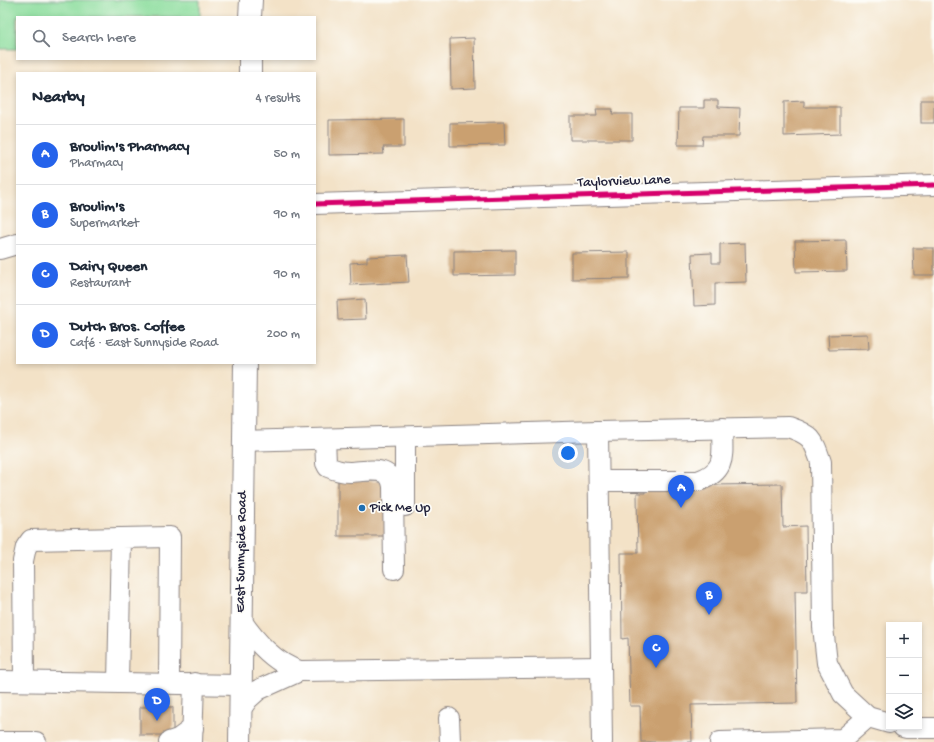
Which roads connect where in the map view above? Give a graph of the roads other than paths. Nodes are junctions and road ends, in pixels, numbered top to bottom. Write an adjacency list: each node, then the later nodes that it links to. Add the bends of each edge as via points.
1 (251, 0): 2 (main road)
2 (250, 16)
3 (250, 60): 4 (main road)
4 (250, 72)
5 (934, 185): 6 (street, Taylorview Lane)
6 (316, 204)
7 (16, 244): 8 (street)
8 (0, 249)
9 (245, 364): 14 (main road, East Sunnyside Road)
10 (722, 428): 11 (street); 15 (street, via 721,464 709,477 698,481); 27 (street, via 788,427 805,433 815,444 821,462 823,627 827,663 842,694)
11 (598, 431): 12 (street); 15 (street)
12 (405, 437): 13 (street); 13 (street, via 400,569 391,477 374,471 336,471 328,467)
13 (325, 439): 14 (street)
14 (244, 441): 17 (main road, East Sunnyside Road)
15 (599, 482): 18 (street)
16 (121, 538): 21 (street, via 31,540 26,547 23,561); 22 (street); 23 (street, via 170,537)
17 (241, 620): 19 (street, via 281,663); 25 (main road, East Sunnyside Road)
18 (601, 667): 19 (street); 38 (street)
19 (300, 671): 26 (street, via 258,690)
20 (0, 681): 21 (street)
21 (24, 681): 22 (street)
22 (118, 682): 23 (street)
23 (169, 683): 24 (street)
24 (194, 683): 25 (street); 32 (street)
25 (240, 685): 26 (main road, East Sunnyside Road)
26 (240, 710): 36 (main road, East Sunnyside Road)
27 (868, 717): 29 (street); 39 (street, via 843,739)
28 (449, 718): 37 (street)
29 (886, 722)
30 (922, 728): 31 (street)
31 (934, 728)
32 (192, 735): 35 (street)
33 (0, 742): 34 (street)
34 (36, 742)
35 (169, 742)
36 (240, 742)
37 (450, 742)
38 (602, 742)
39 (720, 742)

